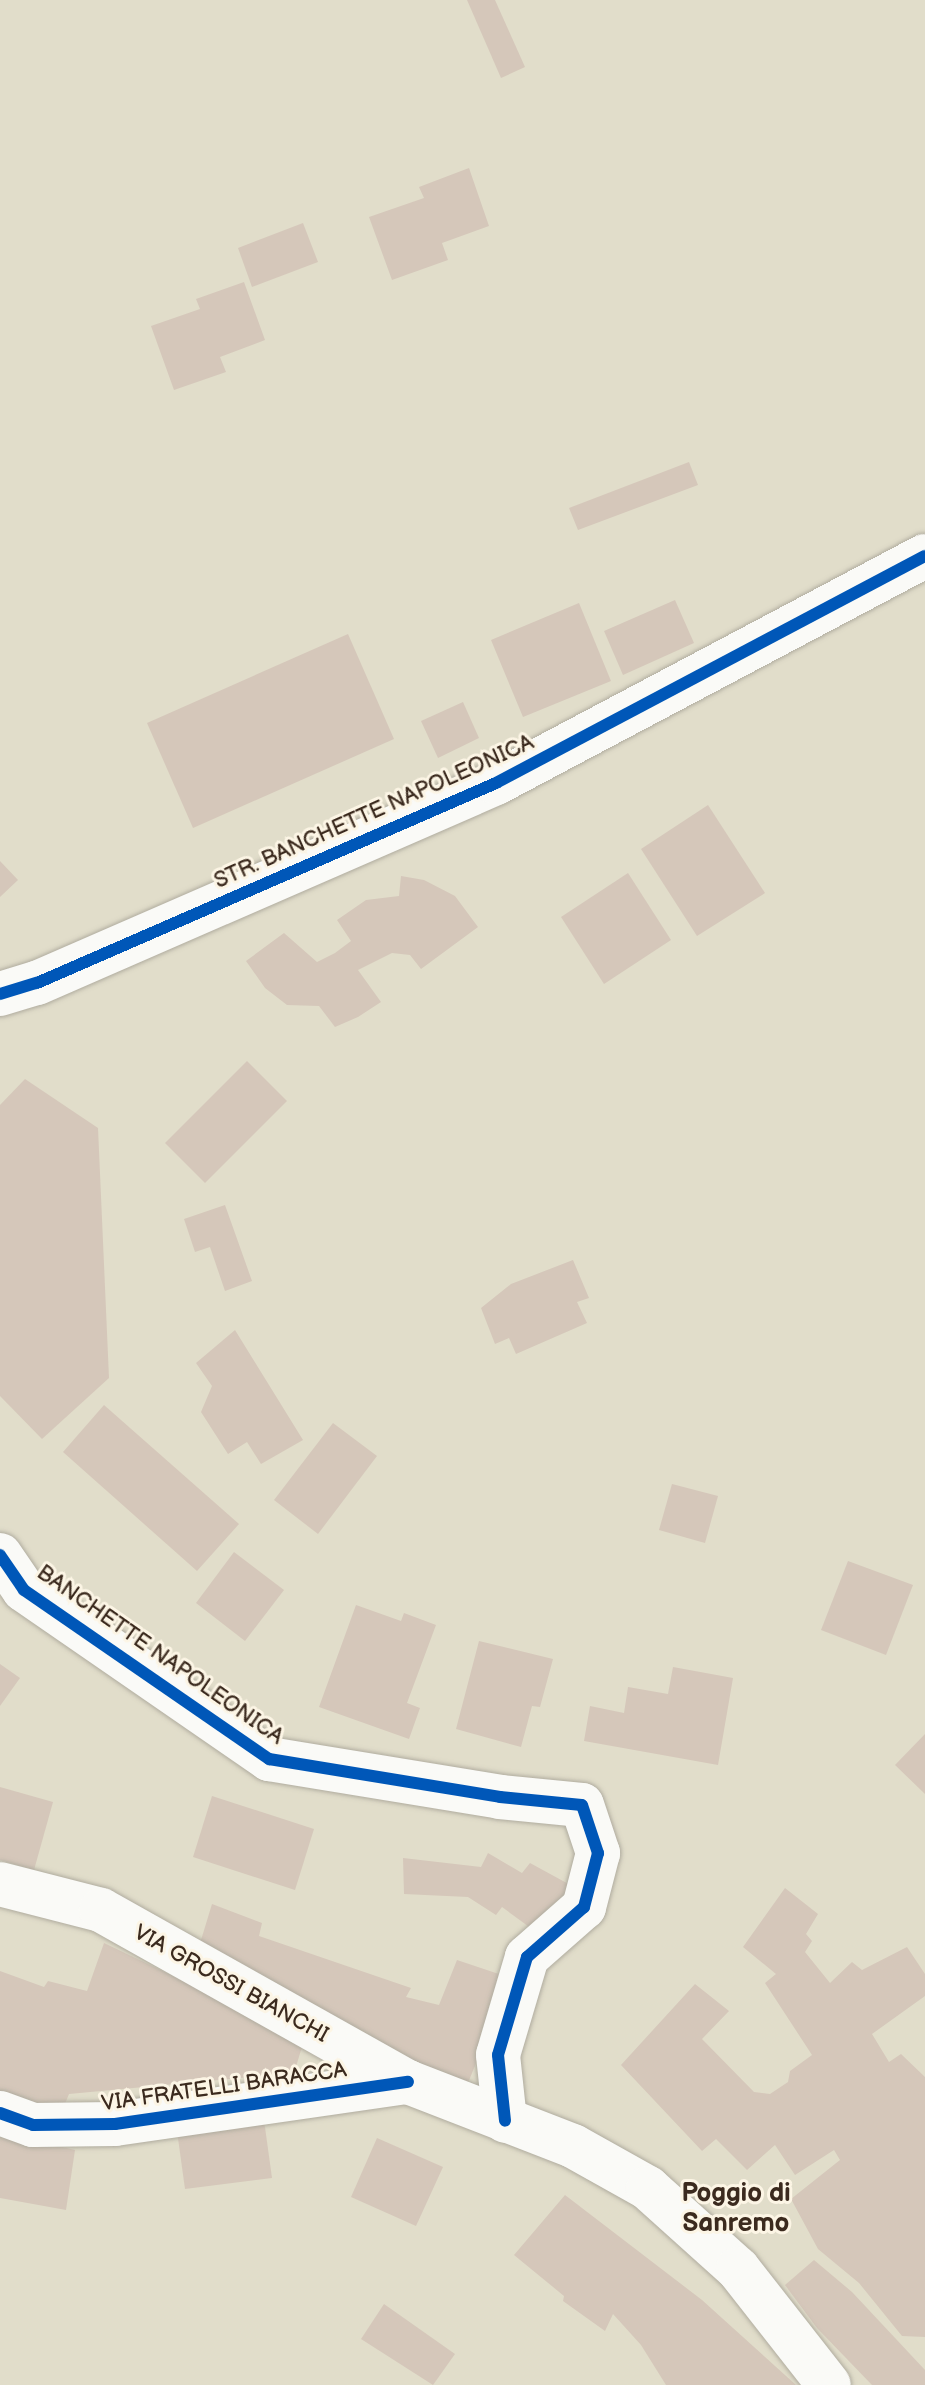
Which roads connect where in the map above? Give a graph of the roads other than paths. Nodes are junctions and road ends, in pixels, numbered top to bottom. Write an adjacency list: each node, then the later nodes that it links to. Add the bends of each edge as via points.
1 (925, 556): 2 (street, STR. BANCHETTE NAPOLEONICA, via 496,783 37,983)
2 (0, 994)
3 (0, 1555): 7 (street, BANCHETTE NAPOLEONICA, via 24,1590 269,1759 500,1797 582,1805 598,1853 584,1907 527,1957 498,2055)
4 (0, 1884): 5 (street, VIA GROSSI BIANCHI, via 101,1910)
5 (408, 2082): 6 (street, VIA FRATELLI BARACCA, via 115,2124 33,2125); 7 (street, VIA GROSSI BIANCHI)
6 (0, 2113)
7 (505, 2121): 8 (street, VIA GROSSI BIANCHI, via 573,2146 648,2188 738,2269)
8 (829, 2385)

